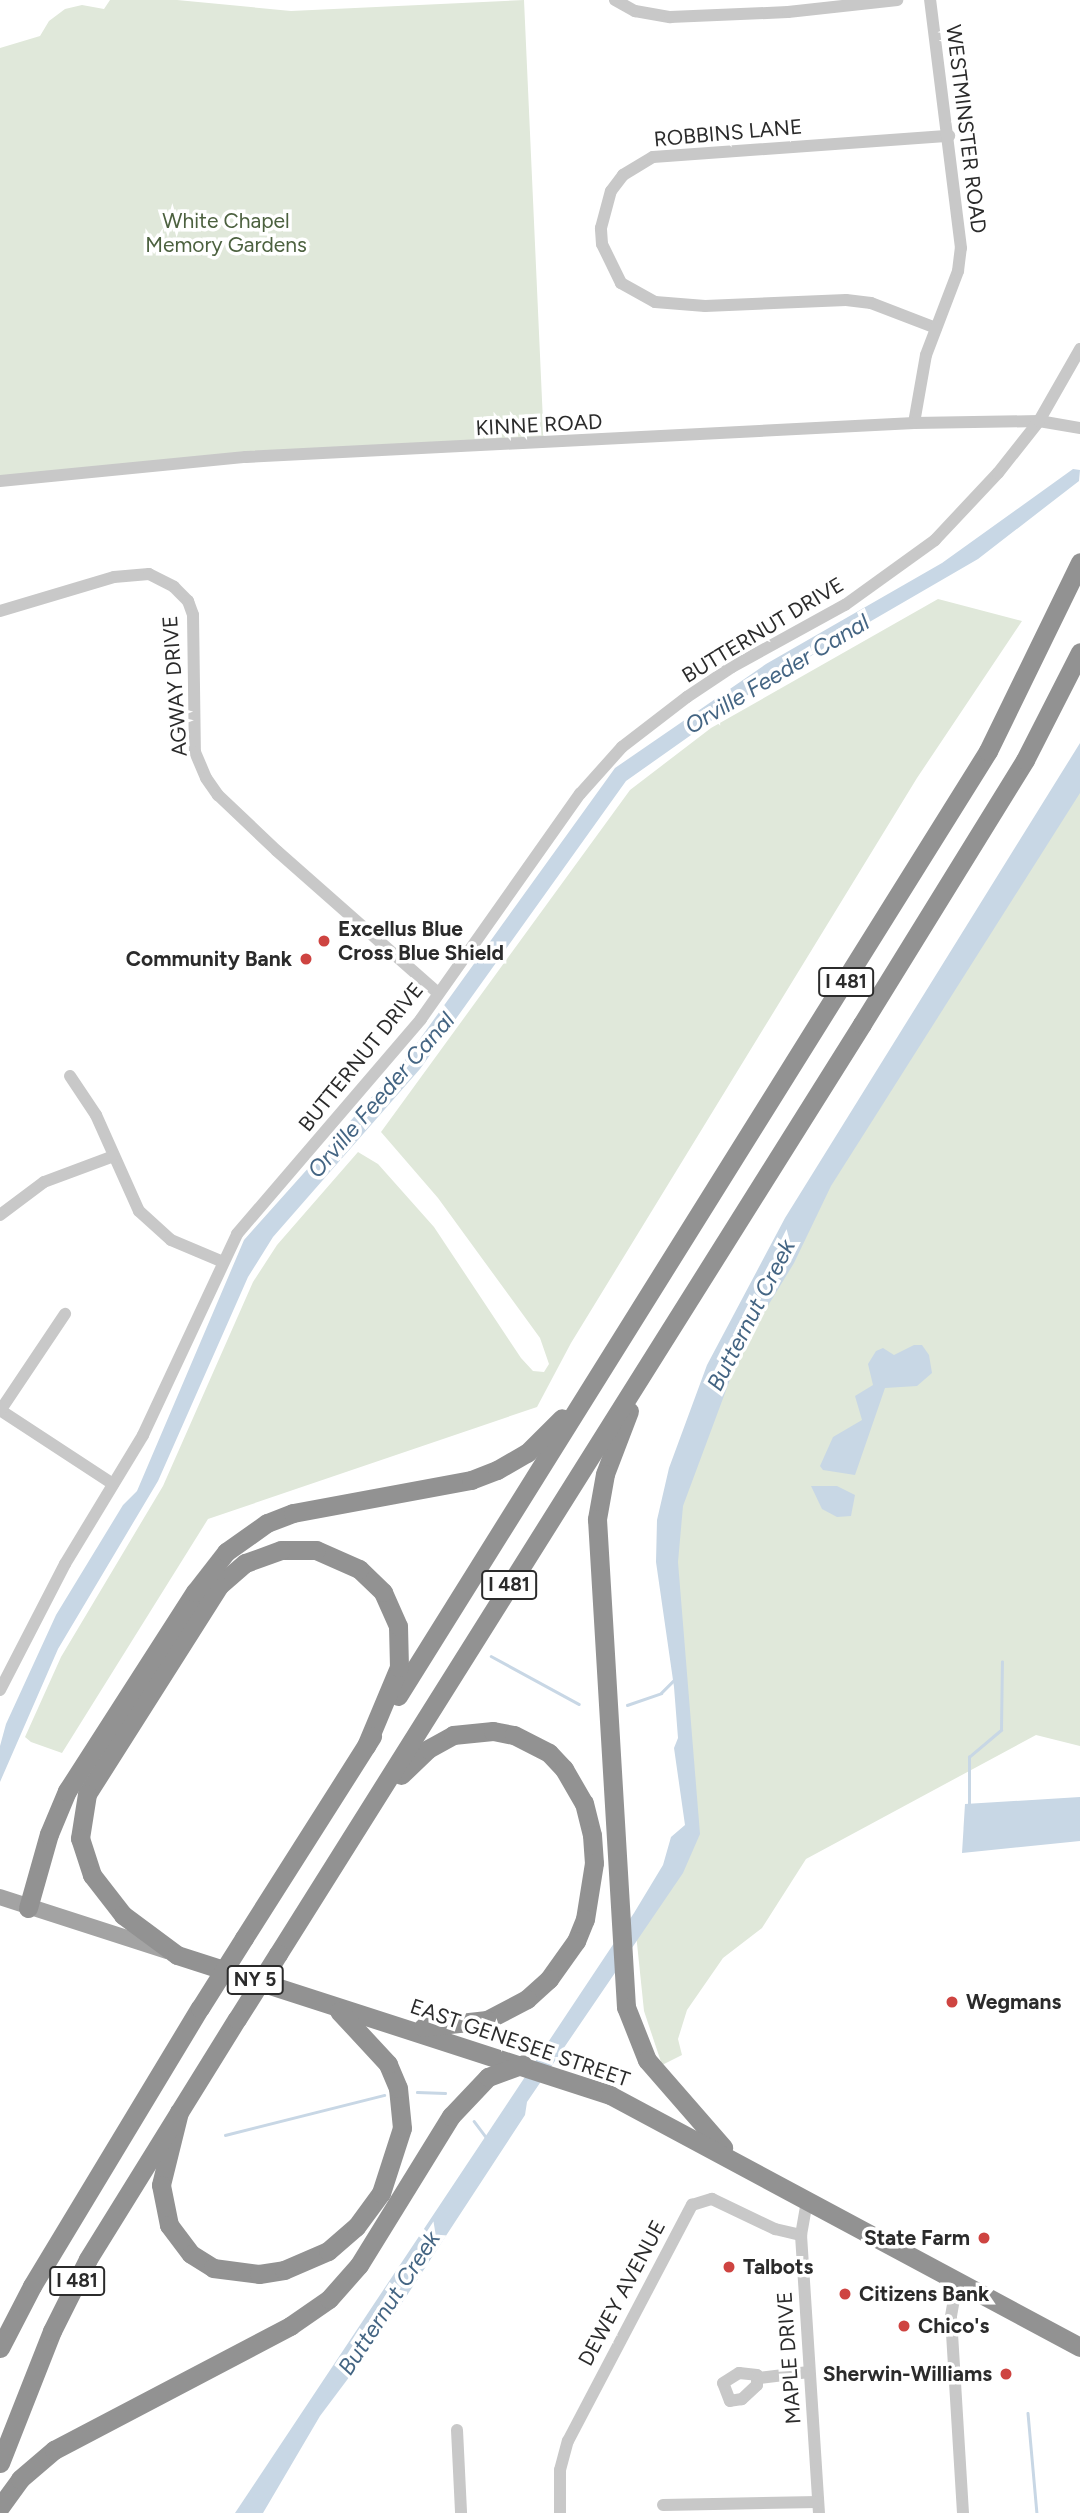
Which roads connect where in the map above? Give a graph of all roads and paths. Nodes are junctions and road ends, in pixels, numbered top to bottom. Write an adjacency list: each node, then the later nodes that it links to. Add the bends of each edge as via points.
1 (615, 0): 2 (street, via 635,12 670,17 788,12)
2 (897, 0)
3 (930, 0): 4 (street, WESTMINSTER ROAD)
4 (949, 136): 5 (street, WESTMINSTER ROAD, via 961,248 958,271); 5 (street, ROBBINS LANE, via 653,157 623,175 611,191 601,228 602,244 621,282 655,302 705,306 846,300 871,303)
5 (936, 328): 8 (street, WESTMINSTER ROAD, via 918,388)
6 (1080, 349): 7 (street, BUTTERNUT DRIVE)
7 (1039, 421): 8 (street, KINNE ROAD); 9 (street, KINNE ROAD); 14 (street, BUTTERNUT DRIVE, via 970,504 894,573 732,667 622,747 537,849)
8 (914, 423): 10 (street, KINNE ROAD, via 246,457)
9 (1080, 428)
10 (0, 481)
11 (1080, 562): 21 (highway, I 481, via 988,751)
12 (0, 611): 14 (street, AGWAY DRIVE, via 114,577 149,574 174,587 188,601 193,615 195,752 206,778 277,851)
13 (1080, 652): 20 (highway, I 481, via 1025,760)
14 (438, 993): 18 (street, BUTTERNUT DRIVE, via 388,1060 248,1219)
15 (70, 1076): 16 (street, via 96,1115)
16 (111, 1157): 17 (street, via 44,1182); 18 (street, via 139,1211 162,1234)
17 (0, 1215)
18 (223, 1262): 23 (street, BUTTERNUT DRIVE, via 169,1385)
19 (65, 1314): 22 (street)
20 (647, 1368): 26 (highway, I 481); 35 (highway, via 608,1464 597,1519 624,1986 634,2034 647,2060)
21 (589, 1389): 25 (highway, I 481); 29 (highway, via 538,1443 497,1470 471,1480 293,1513 267,1523 226,1552 195,1592 67,1791 49,1834)
22 (0, 1410): 23 (street)
23 (113, 1484): 24 (street, BUTTERNUT DRIVE, via 65,1563)
24 (0, 1690)
25 (366, 1746): 30 (highway, via 399,1667 398,1626 383,1592 359,1569 316,1550 281,1550 245,1563 209,1600 99,1772 82,1809 84,1857 103,1895); 40 (highway, I 481, bridge, via 200,2008 32,2286)
26 (374, 1804): 32 (highway, via 413,1761 440,1741 493,1731 539,1746 556,1759 578,1790 592,1835 594,1863 585,1919 576,1941 549,1979 527,1999 487,2020); 34 (highway, I 481, bridge)
27 (0, 1897): 29 (main road, EAST GENESEE STREET / NY 5)
28 (0, 1903): 29 (main road, EAST GENESEE STREET / NY 5)
29 (29, 1908): 30 (main road, EAST GENESEE STREET / NY 5)
30 (177, 1955): 31 (highway, EAST GENESEE STREET / NY 5)
31 (333, 2006): 32 (highway, EAST GENESEE STREET / NY 5); 34 (highway, via 363,2031 388,2064 402,2116 394,2162 381,2193 339,2243 306,2262 259,2274 214,2268 191,2254 169,2225 161,2185)
32 (407, 2027): 33 (highway, EAST GENESEE STREET / NY 5)
33 (524, 2064): 35 (highway, EAST GENESEE STREET / NY 5, via 610,2095); 46 (highway, via 488,2077 451,2116 359,2265 329,2299 290,2326 69,2440 20,2479)
34 (179, 2112): 44 (highway, I 481, via 88,2259 58,2319)
35 (733, 2158): 36 (highway, EAST GENESEE STREET / NY 5)
36 (807, 2202): 37 (street, MAPLE DRIVE); 38 (highway, EAST GENESEE STREET / NY 5)
37 (801, 2235): 41 (street, MAPLE DRIVE); 49 (street, DEWEY AVENUE, via 775,2229 719,2201 703,2199 692,2205 568,2441 560,2470)
38 (957, 2282): 39 (highway, EAST GENESEE STREET / NY 5); 50 (street, via 951,2317)
39 (1080, 2347)
40 (0, 2348)
41 (809, 2372): 42 (street); 47 (street, MAPLE DRIVE)
42 (759, 2378)
43 (457, 2430): 48 (street)
44 (0, 2463)
45 (663, 2505): 47 (street)
46 (0, 2507)
47 (818, 2507)
48 (461, 2513)
49 (560, 2513)
50 (963, 2513)

